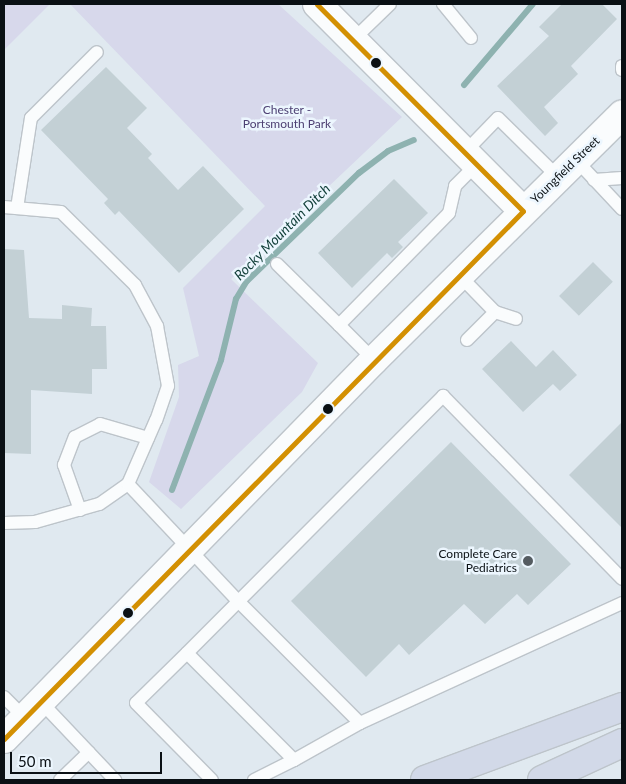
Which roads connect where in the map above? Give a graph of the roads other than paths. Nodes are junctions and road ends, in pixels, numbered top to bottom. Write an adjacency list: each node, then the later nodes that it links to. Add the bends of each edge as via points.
1 (317, 4): 5 (street)
2 (390, 4): 5 (lane)
3 (443, 4): 4 (lane)
4 (471, 38)
5 (354, 39): 8 (street)
6 (96, 52): 12 (lane, via 32,118)
7 (622, 115): 9 (street, Youngfield Street)
8 (471, 158): 9 (lane, via 498,118); 14 (street); 19 (lane, via 455,186 449,214)
9 (567, 168): 11 (lane); 14 (street, Youngfield Street)
10 (622, 178): 11 (lane)
11 (594, 180): 13 (lane)
12 (10, 208): 22 (lane, via 61,212 136,285 157,326 168,386)
13 (622, 209)
14 (523, 211): 16 (street, Youngfield Street)
15 (277, 264): 19 (lane)
16 (459, 275): 17 (lane); 21 (street, Youngfield Street)
17 (495, 312): 18 (lane); 20 (lane)
18 (516, 319)
19 (339, 325): 21 (lane)
20 (467, 340)
21 (374, 360): 26 (street, Youngfield Street)
22 (148, 438): 23 (lane); 24 (lane, via 100,424 75,436 64,465)
23 (128, 484): 24 (lane, via 99,504); 26 (lane)
24 (80, 510): 25 (lane, via 35,522)
25 (4, 523)
26 (189, 550): 28 (lane); 33 (street, Youngfield Street)
27 (622, 579): 28 (lane, via 443,396)
28 (239, 602): 30 (lane); 34 (lane)
29 (622, 603): 34 (lane)
30 (188, 653): 38 (lane); 41 (lane, via 136,703)
31 (4, 697): 33 (lane)
32 (622, 707): 43 (highway)
33 (33, 710): 35 (street, Youngfield Street); 37 (lane)
34 (360, 723): 38 (lane)
35 (4, 739)
36 (622, 743): 44 (highway)
37 (89, 752): 39 (lane); 40 (lane)
38 (294, 760): 42 (lane)
39 (60, 780)
40 (115, 780)
41 (212, 780)
42 (254, 780)
43 (425, 780)
44 (542, 780)

